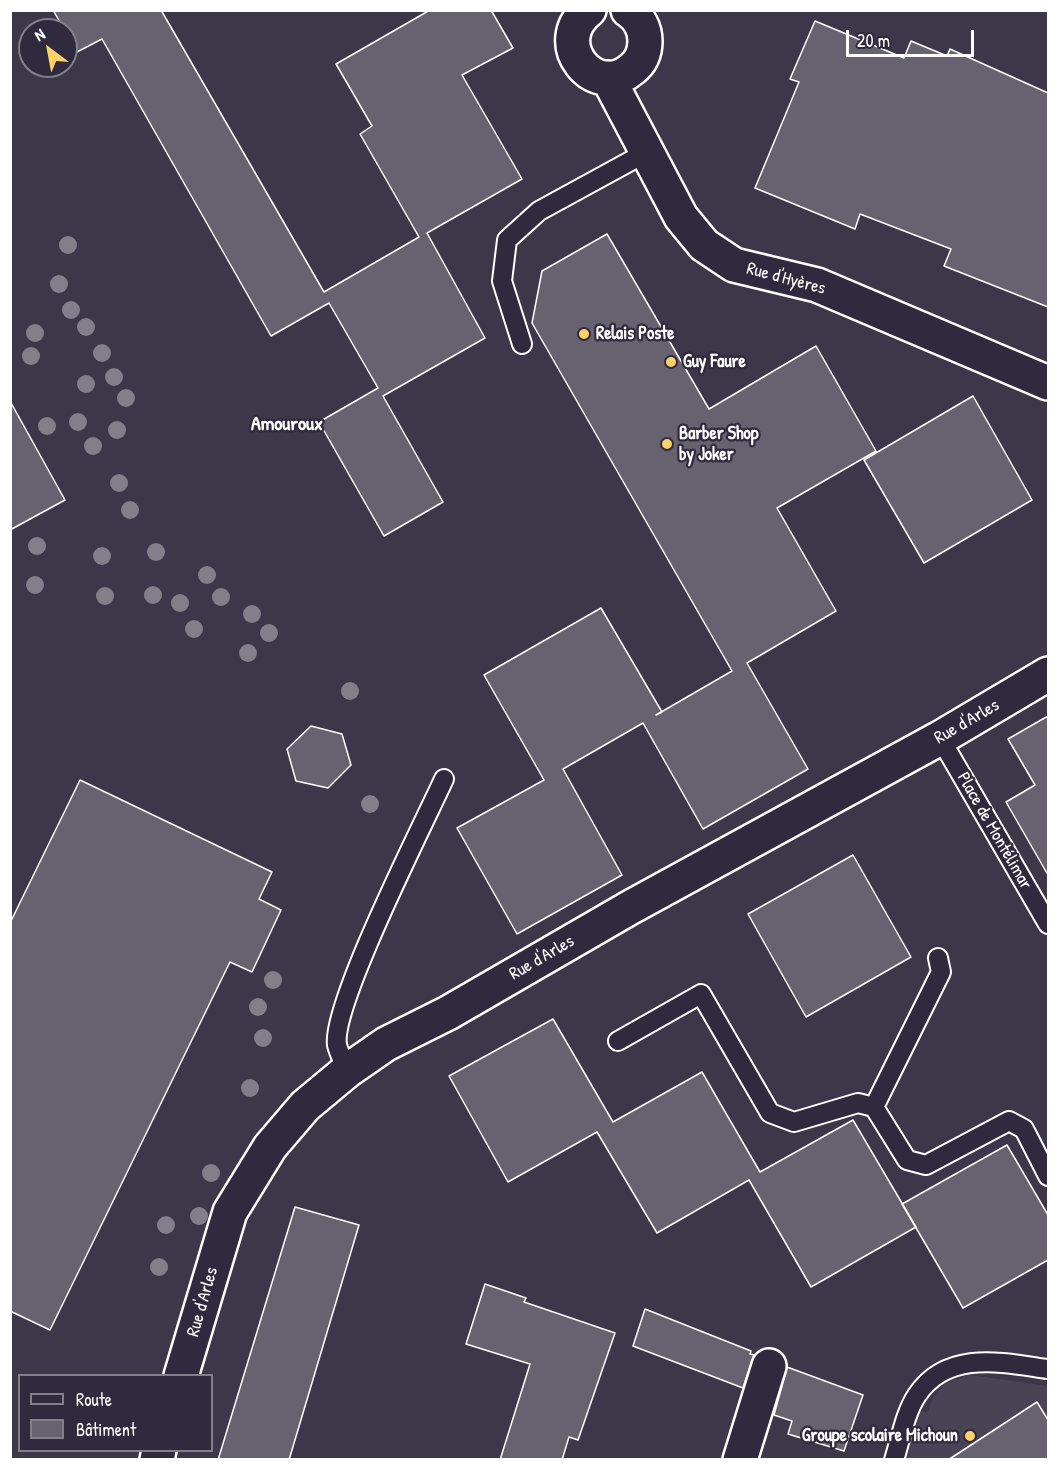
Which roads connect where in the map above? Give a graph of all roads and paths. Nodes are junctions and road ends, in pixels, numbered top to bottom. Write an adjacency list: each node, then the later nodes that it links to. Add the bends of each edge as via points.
1 (580, 14): 3 (street, via 572,38 576,58 590,73)
2 (640, 14): 3 (street, via 645,43 638,64 630,72)
3 (608, 78): 4 (street, Rue d'Hyères)
4 (647, 152): 5 (lane, via 539,211 507,240 502,281); 6 (street, Rue d'Hyères, via 681,217 704,245 734,265 817,285)
5 (522, 344)
6 (1048, 384)
7 (1048, 674): 8 (street, Rue d'Arles)
8 (940, 738): 10 (lane, Place de Montélimar); 13 (street, Rue d'Arles, via 386,1044)
9 (444, 779): 13 (lane, via 341,1015 337,1045)
10 (1048, 924)
11 (938, 958): 14 (lane, via 941,972)
12 (618, 1041): 14 (lane, via 701,994 770,1113 794,1122 858,1103)
13 (347, 1071): 18 (street, Rue d'Arles, via 305,1106 270,1148 230,1212)
14 (874, 1107): 15 (lane, via 907,1160 926,1165 1009,1121 1024,1129)
15 (1048, 1176)
16 (769, 1366): 19 (street)
17 (1048, 1369): 20 (lane, via 984,1360 940,1374 918,1393)
18 (182, 1374)
19 (740, 1460)
20 (894, 1460)

